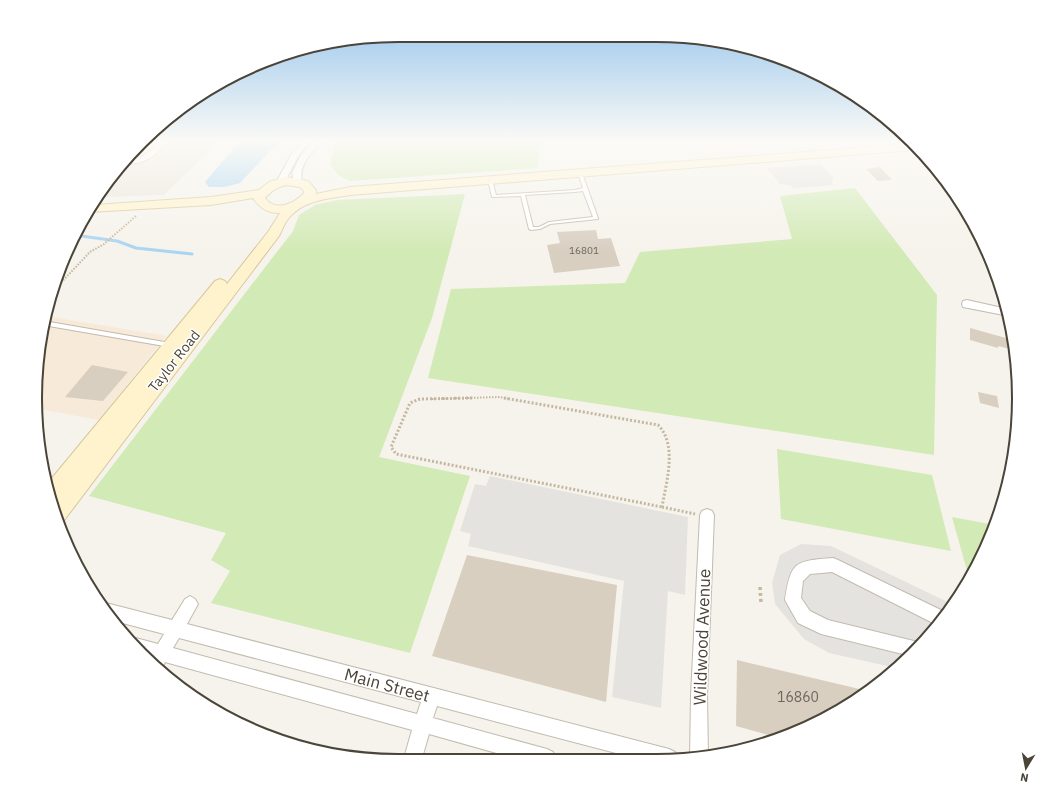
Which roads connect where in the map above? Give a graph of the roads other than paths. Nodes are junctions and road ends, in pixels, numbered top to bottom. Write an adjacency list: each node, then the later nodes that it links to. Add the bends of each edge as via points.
1 (283, 177): 6 (street)
2 (298, 177): 8 (street)
3 (527, 177): 5 (street)
4 (581, 177): 7 (lane)
5 (490, 180): 8 (street, via 350,191); 9 (lane, via 494,196)
6 (280, 183): 8 (street); 10 (street, via 266,189)
7 (585, 189): 9 (lane); 9 (lane, via 596,218 549,223 531,229)
8 (305, 190): 11 (street)
9 (523, 194)
10 (265, 201): 11 (street, via 282,209); 12 (street, via 211,201); 16 (street, Taylor Road, via 273,214 266,228)
11 (293, 207): 16 (street, Taylor Road)
12 (97, 209)
13 (967, 304): 14 (street)
14 (1001, 312)
15 (50, 324): 16 (lane)
16 (178, 346): 17 (street, Taylor Road); 18 (street, Taylor Road)
17 (54, 490)
18 (60, 510)
19 (701, 518): 28 (street, Wildwood Avenue)
20 (190, 604): 23 (street)
21 (115, 613): 23 (street, Main Street)
22 (937, 616): 24 (street, via 833,566 807,567 796,577 793,600 804,617 826,628)
23 (175, 629): 25 (street); 26 (street, Main Street)
24 (910, 647)
25 (158, 659): 27 (street, Main Street)
26 (431, 696): 27 (street); 31 (street, Main Street)
27 (423, 724): 29 (street); 30 (street, Main Street)
28 (699, 751)
29 (414, 754)
30 (532, 754)
31 (654, 754)

